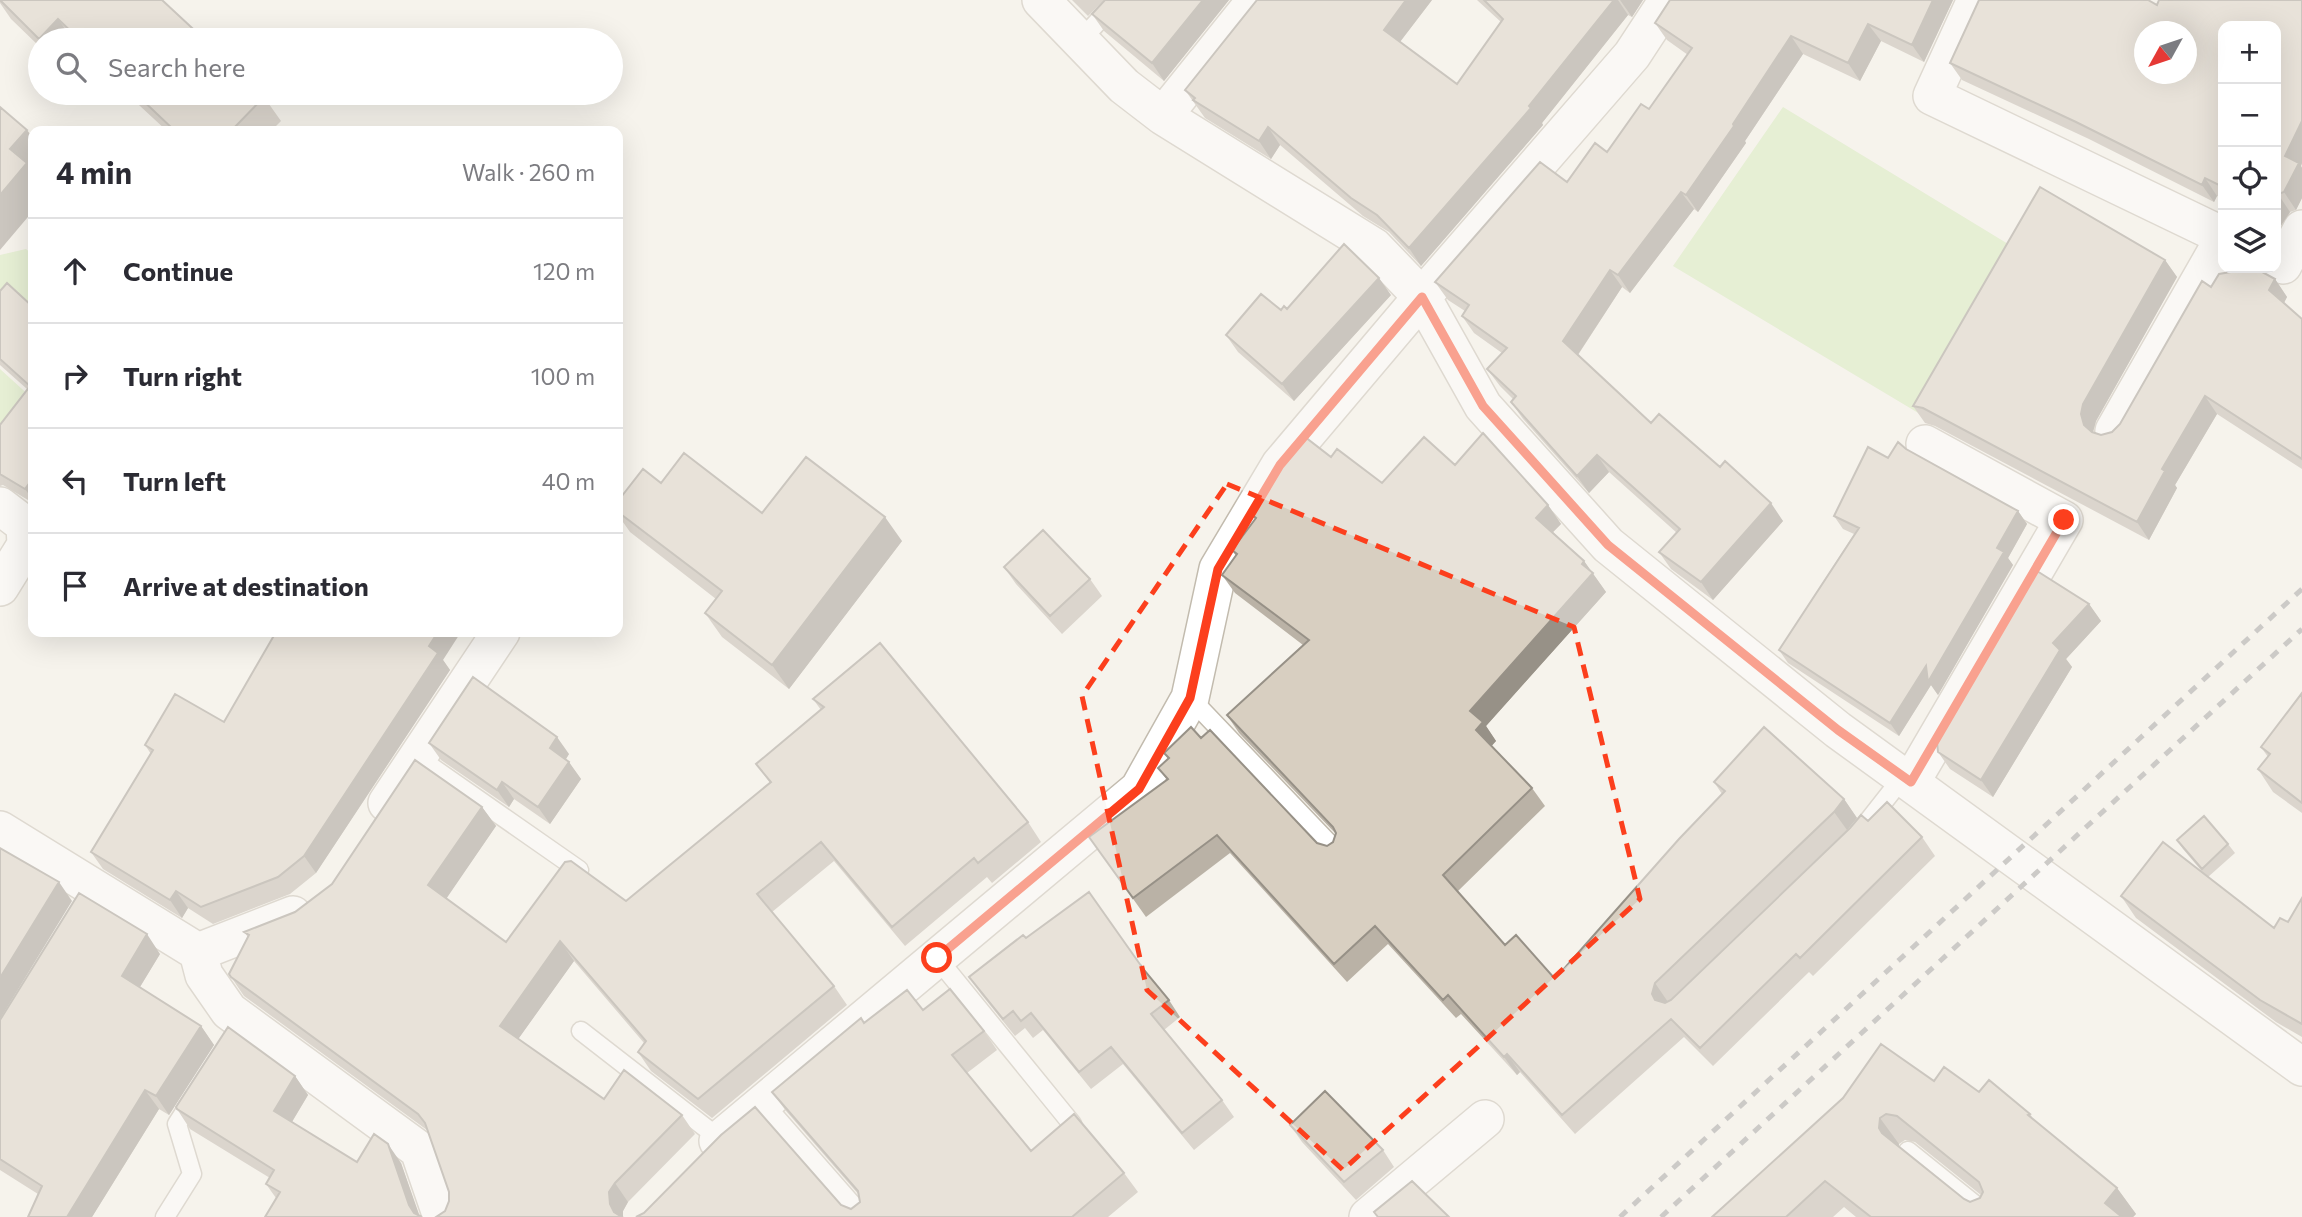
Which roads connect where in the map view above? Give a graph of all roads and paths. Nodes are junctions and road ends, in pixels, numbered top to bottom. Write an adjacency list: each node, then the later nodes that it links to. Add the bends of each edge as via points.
1 (1041, 0): 6 (street)
2 (1118, 0): 6 (lane)
3 (1256, 0): 7 (street)
4 (1668, 0): 10 (street, via 1632,55)
5 (1976, 0): 8 (street, via 1933,96)
6 (1080, 41): 7 (street, via 1124,86)
7 (1163, 116): 10 (street, via 1374,247)
8 (2218, 236)
9 (2218, 247): 11 (street)
10 (1422, 297): 16 (street, via 1280,465 1218,569); 18 (street, via 1483,406 1608,545)
11 (2115, 431)
12 (1925, 444): 18 (street, via 2064,520)
13 (0, 506): 14 (street, via 25,525 26,545)
14 (0, 587)
15 (498, 637): 17 (street)
16 (1190, 698): 22 (lane); 26 (street, via 1139,789)
17 (418, 757): 20 (street); 23 (lane)
18 (1907, 780): 21 (lane); 28 (street)
19 (0, 830): 25 (street, via 91,894)
20 (368, 833)
21 (1845, 847)
22 (1338, 853)
23 (579, 870)
24 (321, 895): 25 (street, via 301,912)
25 (198, 952): 37 (street, via 204,975 239,1028 419,1150)
26 (937, 958): 30 (street); 32 (lane)
27 (581, 1031): 33 (lane)
28 (2302, 1067)
29 (206, 1079): 36 (lane, via 177,1125 192,1174)
30 (764, 1104): 33 (street); 38 (lane)
31 (1485, 1119): 39 (street)
32 (1072, 1124)
33 (720, 1139): 35 (street)
34 (1908, 1151): 40 (lane)
35 (692, 1168)
36 (165, 1217)
37 (442, 1217)
38 (863, 1217)
39 (1368, 1217)
40 (1990, 1217)

